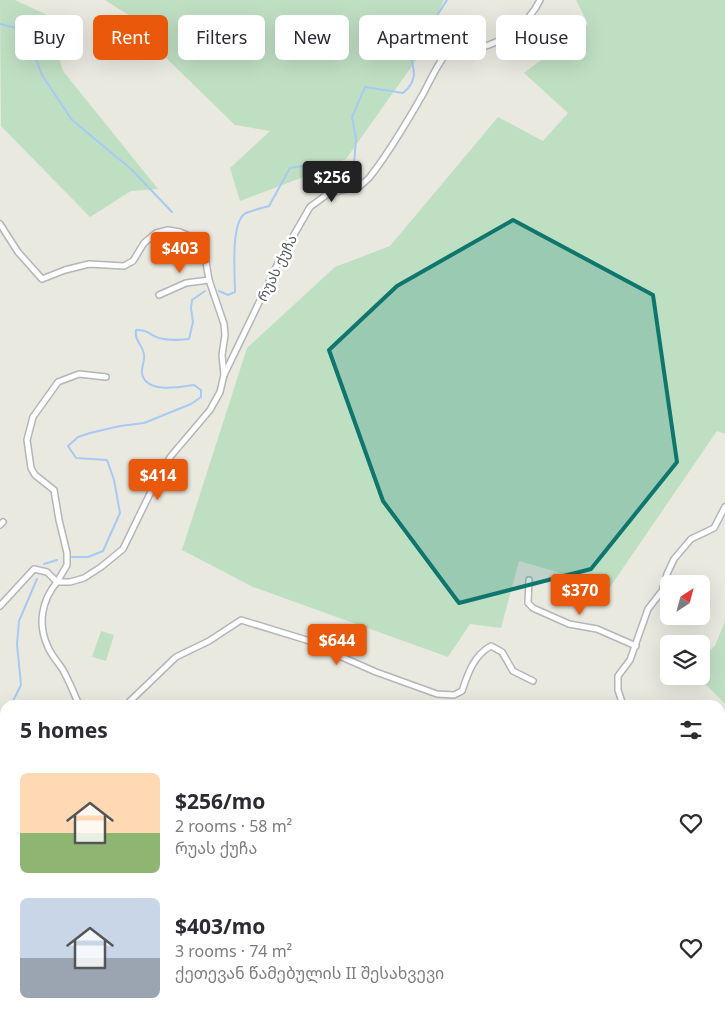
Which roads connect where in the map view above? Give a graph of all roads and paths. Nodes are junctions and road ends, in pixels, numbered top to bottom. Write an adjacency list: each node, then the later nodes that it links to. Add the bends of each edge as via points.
1 (540, 0): 5 (street, რუას ქუჩა, via 535,11 506,36 478,49 455,48 446,54 368,178 360,186 329,193 310,208 280,258)
2 (0, 224): 3 (street, via 18,252 42,279 90,264 124,266 133,261 144,243 156,233 168,230 198,240 204,250)
3 (209, 280): 4 (street, via 186,283); 5 (street, via 226,334 222,355)
4 (159, 296)
5 (224, 375): 9 (street, რუას ქუჩა, via 220,392 210,410 160,473 123,550 84,578)
6 (106, 377): 9 (street, via 79,374 58,382 33,417 27,440 31,468 54,490 67,565)
7 (725, 507): 11 (street, via 714,528 691,539 674,560 662,592 648,609)
8 (529, 580): 11 (street, via 528,603 533,608 569,624 597,629)
9 (57, 582): 10 (street, via 47,572 34,569); 13 (street, via 50,590 41,622 48,647)
10 (0, 606)
11 (636, 646): 15 (street, via 618,676)
12 (533, 681): 14 (street, via 513,671 502,652 491,646 482,651 470,669 462,690 454,695 438,694 368,668 313,642 241,620 176,658)
13 (77, 700)
14 (131, 700)
15 (621, 700)

